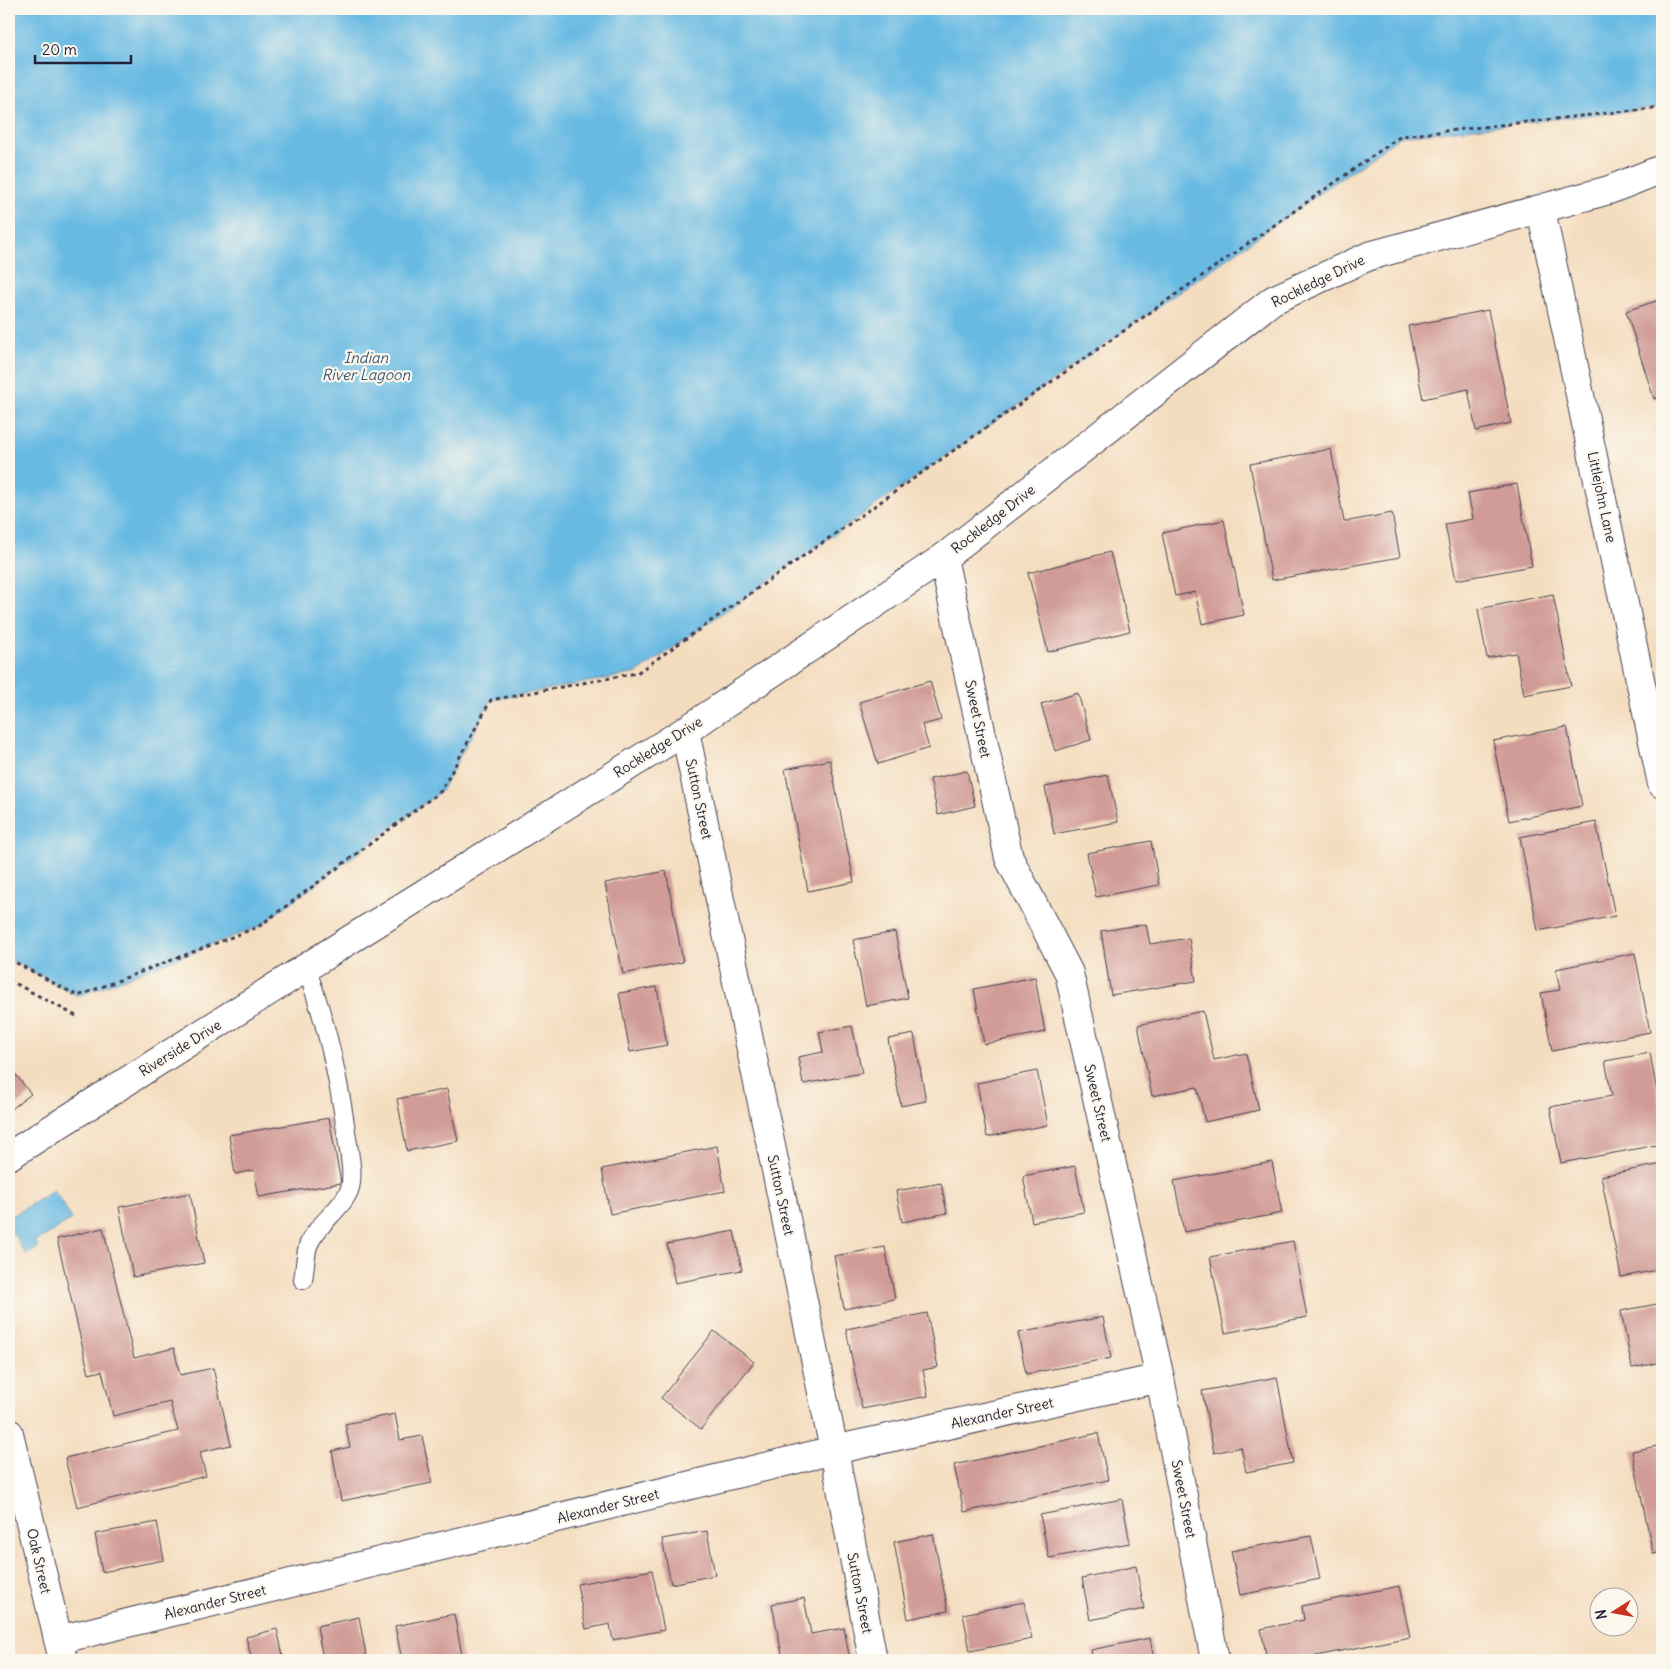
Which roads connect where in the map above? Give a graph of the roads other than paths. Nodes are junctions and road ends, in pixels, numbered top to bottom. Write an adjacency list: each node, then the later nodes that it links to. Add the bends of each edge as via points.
1 (1662, 169): 2 (street, Rockledge Drive, via 1609,190)
2 (1541, 210): 3 (street, Rockledge Drive, via 1370,256 1273,300); 5 (street, Littlejohn Lane)
3 (943, 558): 4 (street, Rockledge Drive); 10 (street, Sweet Street, via 1009,858 1069,974)
4 (685, 731): 6 (street, Rockledge Drive); 12 (street, Sutton Street)
5 (1662, 784)
6 (351, 939): 7 (street, Riverside Drive)
7 (306, 968): 8 (street, Riverside Drive); 9 (lane, via 323,1013 339,1084 351,1183 347,1196 308,1246)
8 (9, 1156)
9 (303, 1280)
10 (1160, 1378): 12 (street, Alexander Street); 15 (street, Sweet Street)
11 (9, 1433): 13 (street, Oak Street)
12 (834, 1450): 13 (street, Alexander Street); 14 (street, Sutton Street)
13 (60, 1650)
14 (873, 1660)
15 (1216, 1660)

